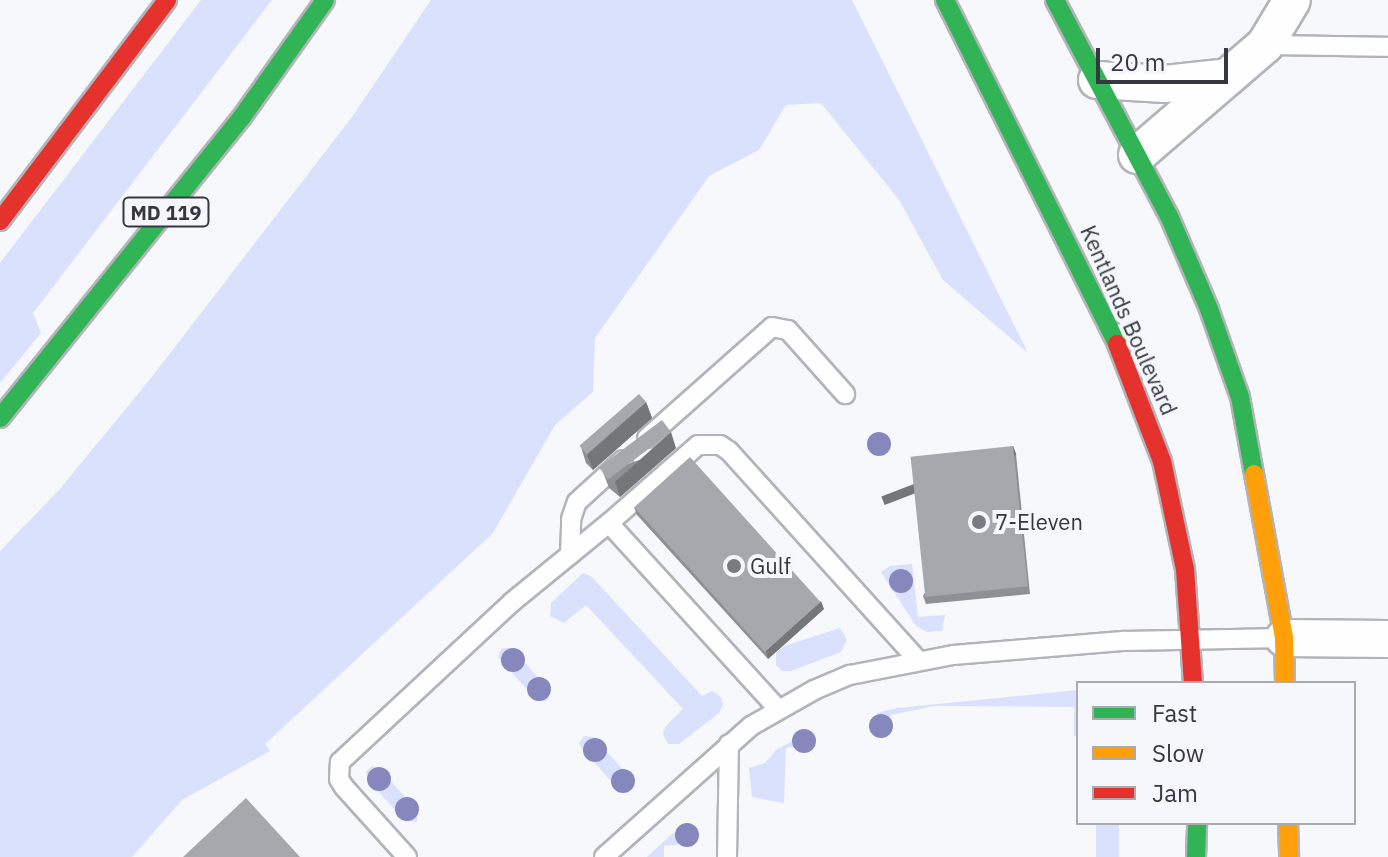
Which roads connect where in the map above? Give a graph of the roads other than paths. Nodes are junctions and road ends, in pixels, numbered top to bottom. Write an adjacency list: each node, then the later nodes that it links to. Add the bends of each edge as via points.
1 (167, 0): 11 (street)
2 (325, 0): 13 (street, MD 119, via 242,117)
3 (945, 0): 18 (street, Kentlands Boulevard, via 1133,381 1166,475 1185,569)
4 (1055, 0): 9 (street)
5 (1292, 0): 6 (street)
6 (1265, 45): 7 (lane); 8 (street)
7 (1388, 47)
8 (1228, 77): 9 (street, via 1165,84); 10 (street)
9 (1097, 80): 10 (street)
10 (1137, 155): 16 (street, via 1209,309 1240,397)
11 (0, 221)
12 (845, 394): 15 (lane, via 788,330 772,327 581,497 572,513)
13 (0, 418)
14 (609, 523): 15 (lane); 19 (lane, via 689,450 720,445); 22 (lane)
15 (570, 555): 26 (lane, via 340,762 344,787)
16 (1284, 638): 17 (street); 18 (lane); 21 (street)
17 (1388, 639)
18 (1191, 640): 19 (lane); 20 (street, Kentlands Boulevard)
19 (918, 660): 22 (lane, via 850,675)
20 (1193, 681)
21 (1285, 681)
22 (778, 709): 23 (lane)
23 (729, 744): 27 (lane); 28 (lane)
24 (1197, 825): 29 (street)
25 (1288, 825): 30 (street)
26 (407, 857)
27 (604, 857)
28 (727, 857)
29 (1196, 857)
30 (1289, 857)

